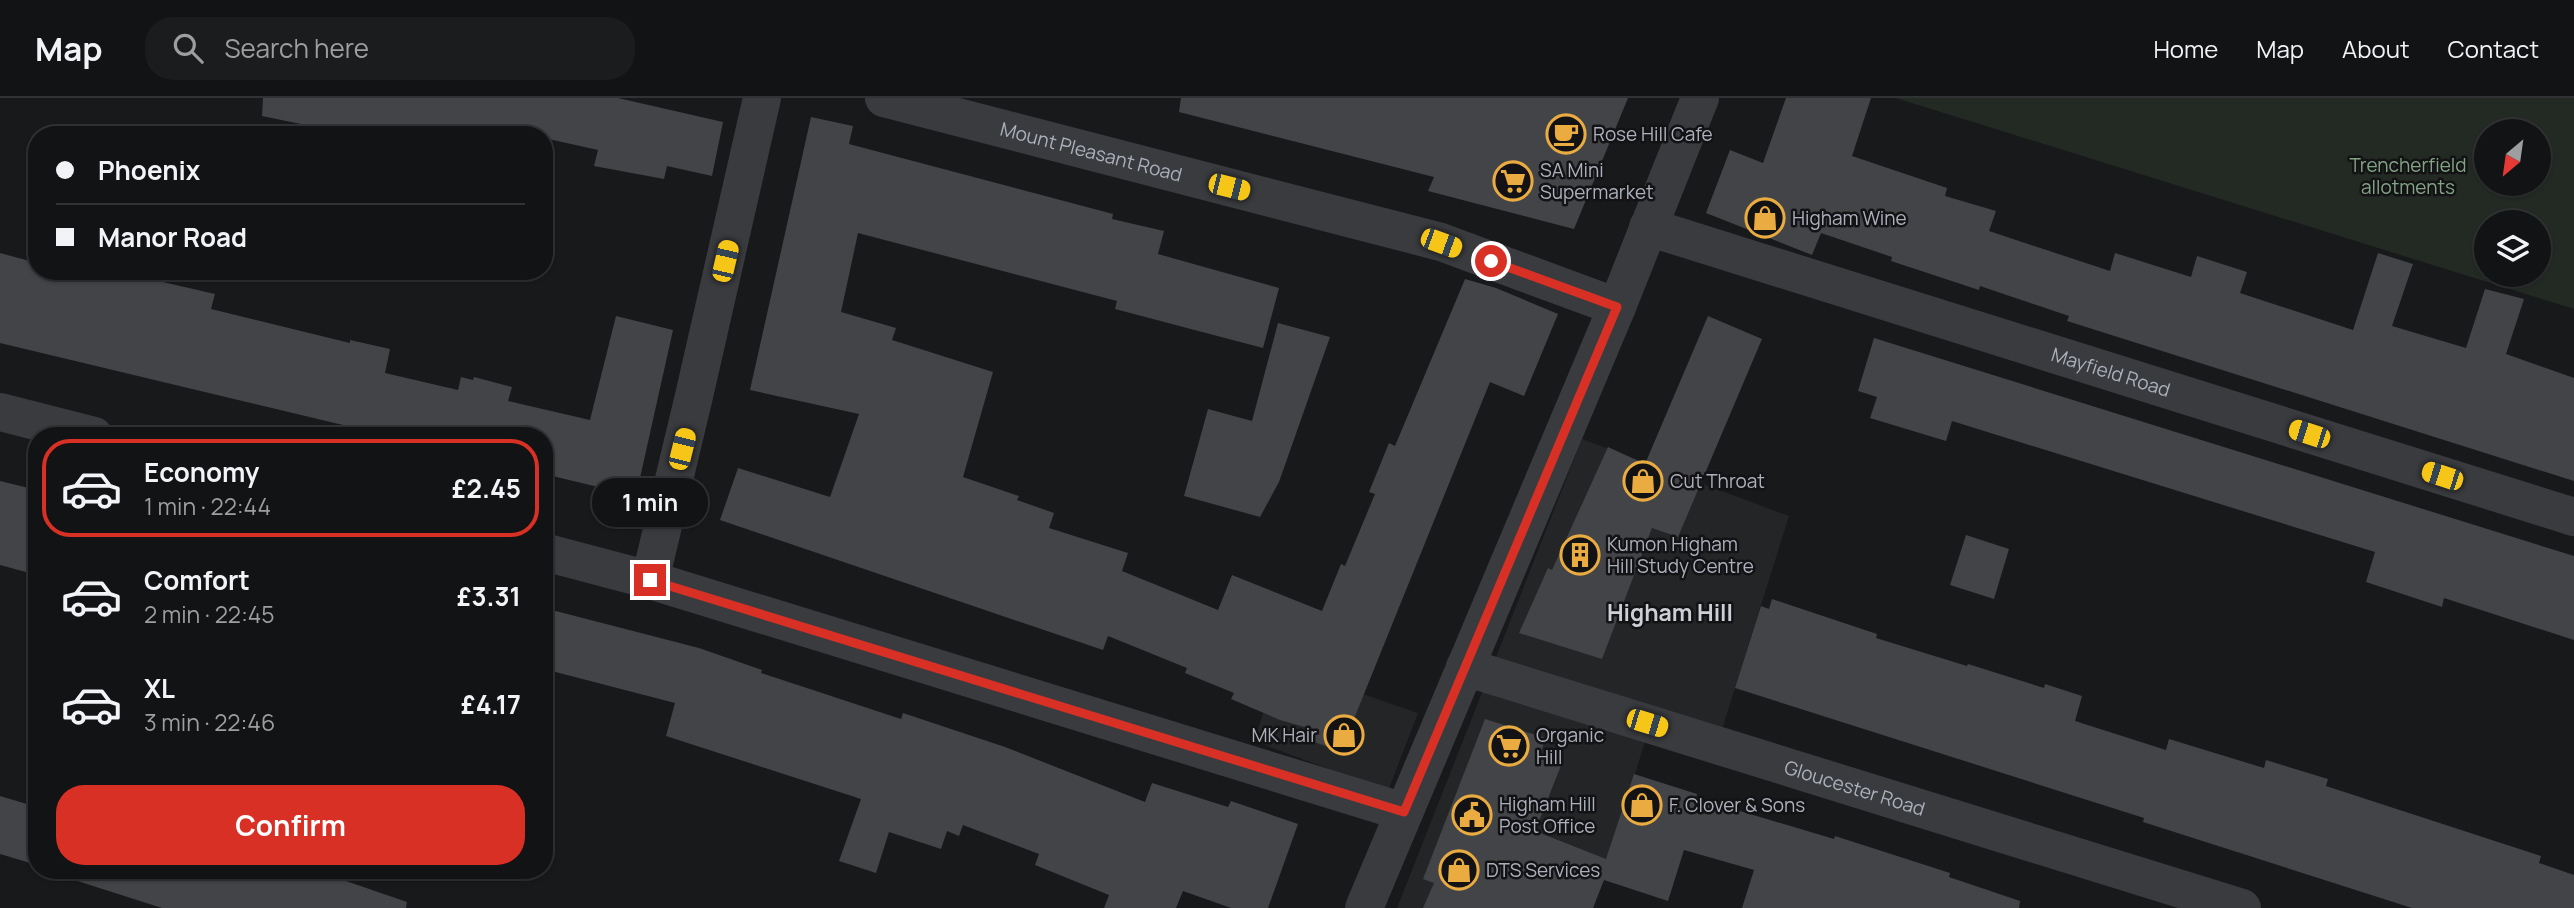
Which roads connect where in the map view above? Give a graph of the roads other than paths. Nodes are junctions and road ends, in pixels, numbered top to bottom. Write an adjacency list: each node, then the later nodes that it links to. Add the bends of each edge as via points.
1 (762, 98): 10 (street)
2 (884, 98): 5 (street, Mount Pleasant Road, via 1441,243)
3 (1700, 98): 4 (street)
4 (1648, 227): 5 (street); 8 (street, Mayfield Road)
5 (1617, 307): 11 (street)
6 (0, 412): 7 (street)
7 (59, 427)
8 (2574, 517)
9 (553, 554): 10 (street)
10 (650, 580): 12 (street)
11 (1465, 667): 12 (street); 14 (street, Gloucester Road)
12 (1404, 812): 13 (street)
13 (1364, 908)
14 (2242, 908)

